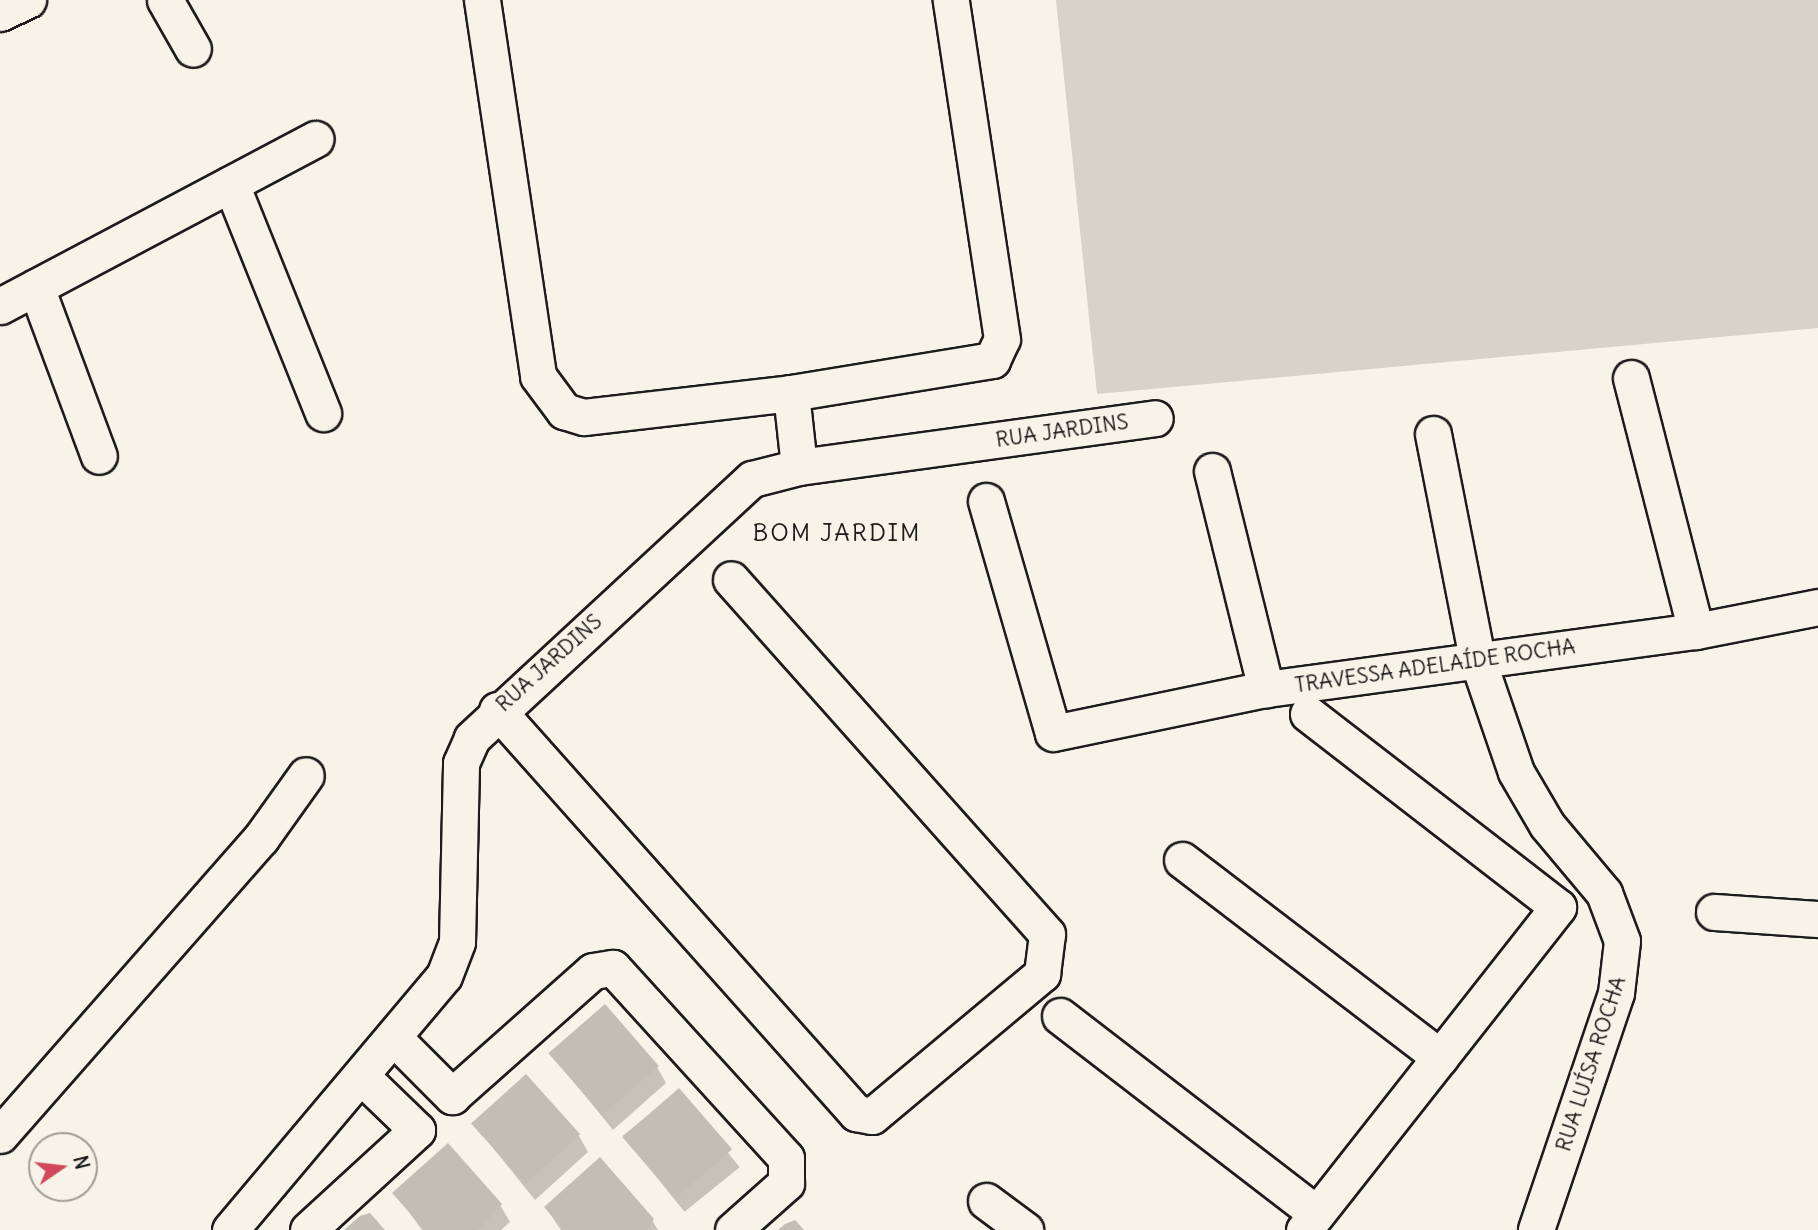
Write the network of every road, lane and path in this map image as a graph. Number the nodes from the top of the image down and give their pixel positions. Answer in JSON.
{"nodes":[{"id":1,"x":28,"y":0,"type":"edge"},
{"id":2,"x":164,"y":0,"type":"edge"},
{"id":3,"x":482,"y":0,"type":"edge"},
{"id":4,"x":951,"y":0,"type":"edge"},
{"id":5,"x":0,"y":13,"type":"edge"},
{"id":6,"x":193,"y":50,"type":"dead end"},
{"id":7,"x":316,"y":139,"type":"dead end"},
{"id":8,"x":232,"y":184,"type":"junction"},
{"id":9,"x":36,"y":287,"type":"junction"},
{"id":10,"x":0,"y":306,"type":"edge"},
{"id":11,"x":1631,"y":378,"type":"dead end"},
{"id":12,"x":791,"y":393,"type":"junction"},
{"id":13,"x":323,"y":413,"type":"dead end"},
{"id":14,"x":1155,"y":418,"type":"dead end"},
{"id":15,"x":1433,"y":434,"type":"dead end"},
{"id":16,"x":99,"y":456,"type":"dead end"},
{"id":17,"x":799,"y":467,"type":"junction"},
{"id":18,"x":1212,"y":471,"type":"dead end"},
{"id":19,"x":986,"y":501,"type":"dead end"},
{"id":20,"x":731,"y":579,"type":"dead end"},
{"id":21,"x":1818,"y":607,"type":"edge"},
{"id":22,"x":1696,"y":631,"type":"junction"},
{"id":23,"x":1477,"y":658,"type":"junction"},
{"id":24,"x":1266,"y":690,"type":"junction"},
{"id":25,"x":497,"y":710,"type":"junction"},
{"id":26,"x":1308,"y":714,"type":"dead end"},
{"id":27,"x":306,"y":775,"type":"dead end"},
{"id":28,"x":1182,"y":860,"type":"dead end"},
{"id":29,"x":1714,"y":912,"type":"dead end"},
{"id":30,"x":1818,"y":919,"type":"edge"},
{"id":31,"x":1060,"y":1016,"type":"dead end"},
{"id":32,"x":395,"y":1039,"type":"junction"},
{"id":33,"x":1440,"y":1057,"type":"junction"},
{"id":34,"x":361,"y":1076,"type":"junction"},
{"id":35,"x":452,"y":1096,"type":"junction"},
{"id":36,"x":417,"y":1130,"type":"junction"},
{"id":37,"x":0,"y":1135,"type":"edge"},
{"id":38,"x":986,"y":1201,"type":"dead end"},
{"id":39,"x":1310,"y":1222,"type":"edge"},
{"id":40,"x":230,"y":1230,"type":"edge"},
{"id":41,"x":309,"y":1230,"type":"edge"},
{"id":42,"x":733,"y":1230,"type":"edge"},
{"id":43,"x":1025,"y":1230,"type":"edge"},
{"id":44,"x":1536,"y":1230,"type":"edge"}],
"edges":[{"from":1,"to":5,"type":"street"},
{"from":2,"to":6,"type":"street"},
{"from":3,"to":12,"type":"street"},
{"from":4,"to":12,"type":"street"},
{"from":7,"to":8,"type":"street"},
{"from":8,"to":9,"type":"street"},
{"from":8,"to":13,"type":"street"},
{"from":9,"to":10,"type":"street"},
{"from":9,"to":16,"type":"street"},
{"from":11,"to":22,"type":"street"},
{"from":12,"to":17,"type":"street"},
{"from":14,"to":17,"type":"street","name":"RUA JARDINS"},
{"from":15,"to":23,"type":"street","name":"RUA LUÍSA ROCHA"},
{"from":17,"to":25,"type":"street","name":"RUA JARDINS"},
{"from":18,"to":24,"type":"street"},
{"from":19,"to":24,"type":"street","name":"TRAVESSA ADELAÍDE ROCHA"},
{"from":20,"to":25,"type":"street"},
{"from":21,"to":22,"type":"street","name":"TRAVESSA ADELAÍDE ROCHA"},
{"from":22,"to":23,"type":"street","name":"TRAVESSA ADELAÍDE ROCHA"},
{"from":23,"to":24,"type":"street","name":"TRAVESSA ADELAÍDE ROCHA"},
{"from":23,"to":44,"type":"street","name":"RUA LUÍSA ROCHA"},
{"from":25,"to":32,"type":"street","name":"RUA JARDINS"},
{"from":26,"to":33,"type":"street"},
{"from":27,"to":37,"type":"street"},
{"from":28,"to":33,"type":"street"},
{"from":29,"to":30,"type":"street"},
{"from":31,"to":39,"type":"street"},
{"from":32,"to":34,"type":"street","name":"RUA JARDINS"},
{"from":32,"to":35,"type":"street"},
{"from":33,"to":39,"type":"street"},
{"from":34,"to":36,"type":"street"},
{"from":34,"to":40,"type":"street","name":"RUA JARDINS"},
{"from":35,"to":36,"type":"street"},
{"from":35,"to":42,"type":"street"},
{"from":36,"to":41,"type":"street"},
{"from":38,"to":43,"type":"street"}]}
